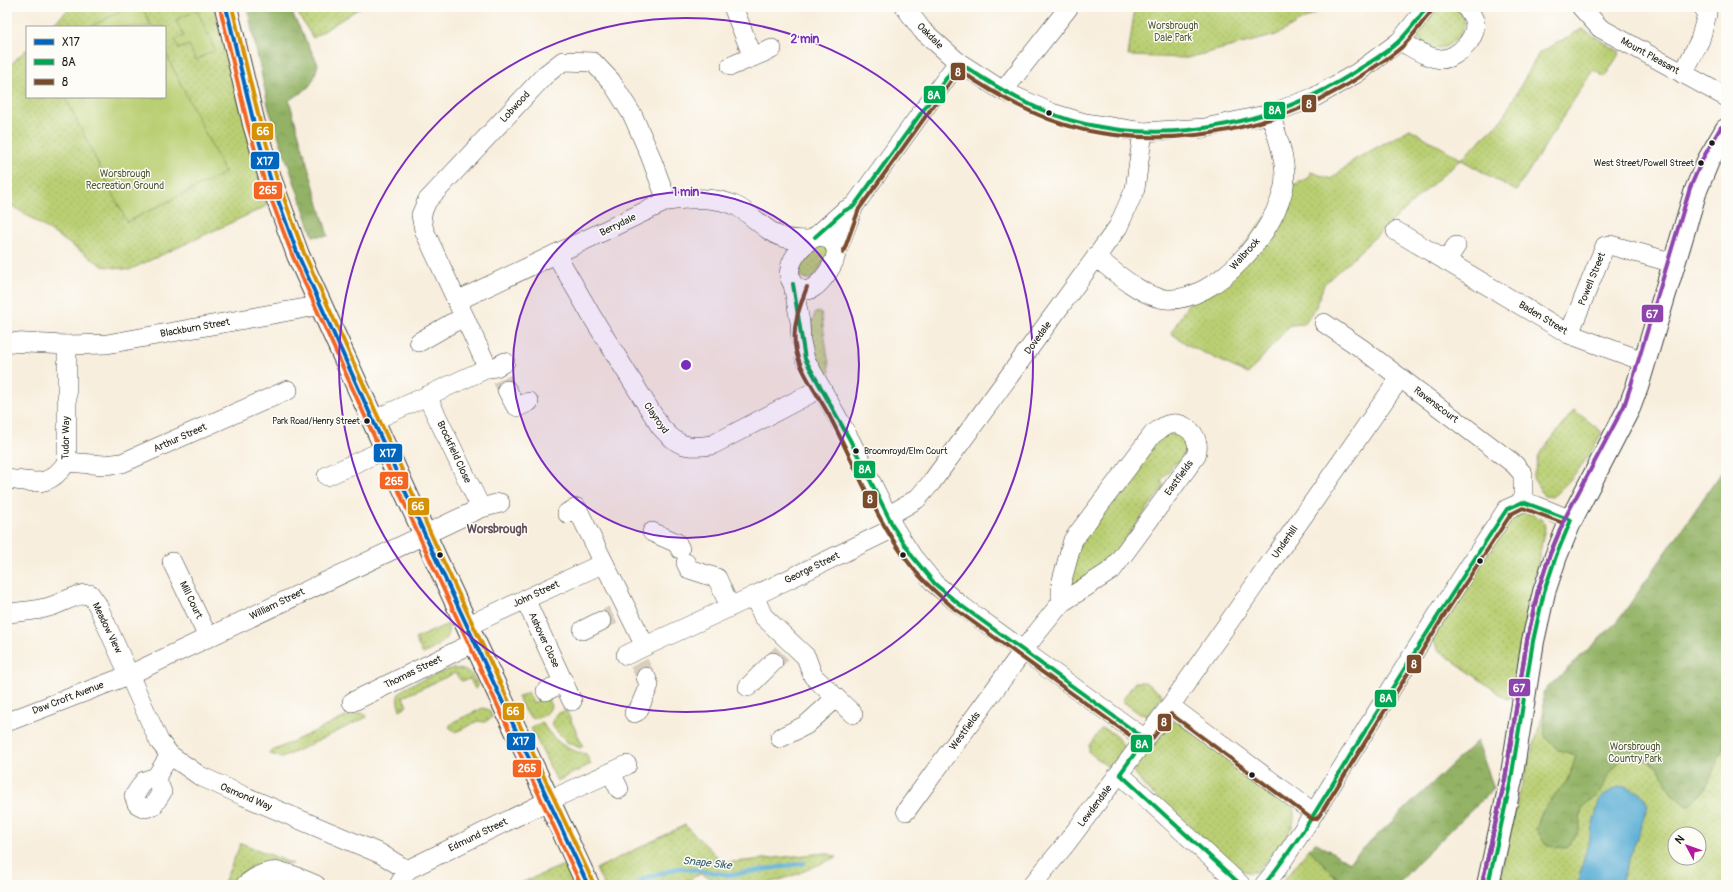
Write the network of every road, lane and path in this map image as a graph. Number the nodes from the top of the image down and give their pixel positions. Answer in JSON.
{"nodes":[{"id":1,"x":226,"y":7,"type":"edge"},
{"id":2,"x":733,"y":7,"type":"edge"},
{"id":3,"x":905,"y":7,"type":"edge"},
{"id":4,"x":1069,"y":7,"type":"edge"},
{"id":5,"x":1427,"y":7,"type":"edge"},
{"id":6,"x":1465,"y":7,"type":"edge"},
{"id":7,"x":1703,"y":7,"type":"edge"},
{"id":8,"x":1586,"y":9,"type":"edge"},
{"id":9,"x":1400,"y":40,"type":"junction"},
{"id":10,"x":772,"y":50,"type":"dead end"},
{"id":11,"x":752,"y":57,"type":"junction"},
{"id":12,"x":958,"y":62,"type":"junction"},
{"id":13,"x":731,"y":66,"type":"dead end"},
{"id":14,"x":1683,"y":74,"type":"junction"},
{"id":15,"x":1002,"y":91,"type":"junction"},
{"id":16,"x":1726,"y":97,"type":"edge"},
{"id":17,"x":1270,"y":114,"type":"junction"},
{"id":18,"x":1726,"y":130,"type":"edge"},
{"id":19,"x":1142,"y":132,"type":"junction"},
{"id":20,"x":667,"y":201,"type":"junction"},
{"id":21,"x":854,"y":206,"type":"junction"},
{"id":22,"x":1396,"y":231,"type":"dead end"},
{"id":23,"x":780,"y":237,"type":"junction"},
{"id":24,"x":812,"y":238,"type":"junction"},
{"id":25,"x":837,"y":251,"type":"junction"},
{"id":26,"x":556,"y":254,"type":"junction"},
{"id":27,"x":1096,"y":257,"type":"junction"},
{"id":28,"x":1674,"y":263,"type":"junction"},
{"id":29,"x":791,"y":276,"type":"junction"},
{"id":30,"x":813,"y":288,"type":"junction"},
{"id":31,"x":457,"y":301,"type":"junction"},
{"id":32,"x":322,"y":305,"type":"junction"},
{"id":33,"x":465,"y":318,"type":"junction"},
{"id":34,"x":800,"y":322,"type":"junction"},
{"id":35,"x":1324,"y":323,"type":"dead end"},
{"id":36,"x":1569,"y":334,"type":"junction"},
{"id":37,"x":7,"y":342,"type":"edge"},
{"id":38,"x":418,"y":342,"type":"dead end"},
{"id":39,"x":67,"y":345,"type":"junction"},
{"id":40,"x":1646,"y":362,"type":"junction"},
{"id":41,"x":500,"y":373,"type":"junction"},
{"id":42,"x":1400,"y":378,"type":"junction"},
{"id":43,"x":821,"y":388,"type":"junction"},
{"id":44,"x":288,"y":390,"type":"dead end"},
{"id":45,"x":428,"y":396,"type":"junction"},
{"id":46,"x":529,"y":402,"type":"dead end"},
{"id":47,"x":374,"y":420,"type":"junction"},
{"id":48,"x":386,"y":449,"type":"junction"},
{"id":49,"x":67,"y":462,"type":"junction"},
{"id":50,"x":328,"y":476,"type":"dead end"},
{"id":51,"x":7,"y":479,"type":"edge"},
{"id":52,"x":1523,"y":502,"type":"junction"},
{"id":53,"x":500,"y":503,"type":"dead end"},
{"id":54,"x":481,"y":508,"type":"junction"},
{"id":55,"x":567,"y":513,"type":"dead end"},
{"id":56,"x":1571,"y":520,"type":"junction"},
{"id":57,"x":891,"y":522,"type":"junction"},
{"id":58,"x":652,"y":532,"type":"dead end"},
{"id":59,"x":426,"y":535,"type":"junction"},
{"id":60,"x":172,"y":562,"type":"dead end"},
{"id":61,"x":604,"y":563,"type":"junction"},
{"id":62,"x":754,"y":596,"type":"junction"},
{"id":63,"x":525,"y":599,"type":"junction"},
{"id":64,"x":1061,"y":603,"type":"junction"},
{"id":65,"x":730,"y":607,"type":"junction"},
{"id":66,"x":7,"y":613,"type":"edge"},
{"id":67,"x":613,"y":615,"type":"junction"},
{"id":68,"x":583,"y":630,"type":"dead end"},
{"id":69,"x":471,"y":634,"type":"junction"},
{"id":70,"x":208,"y":637,"type":"junction"},
{"id":71,"x":1024,"y":651,"type":"junction"},
{"id":72,"x":782,"y":653,"type":"junction"},
{"id":73,"x":638,"y":659,"type":"junction"},
{"id":74,"x":129,"y":675,"type":"junction"},
{"id":75,"x":564,"y":682,"type":"junction"},
{"id":76,"x":748,"y":687,"type":"dead end"},
{"id":77,"x":546,"y":691,"type":"dead end"},
{"id":78,"x":836,"y":698,"type":"junction"},
{"id":79,"x":572,"y":701,"type":"dead end"},
{"id":80,"x":352,"y":702,"type":"dead end"},
{"id":81,"x":1170,"y":706,"type":"junction"},
{"id":82,"x":634,"y":713,"type":"dead end"},
{"id":83,"x":853,"y":714,"type":"dead end"},
{"id":84,"x":7,"y":722,"type":"edge"},
{"id":85,"x":780,"y":738,"type":"dead end"},
{"id":86,"x":1145,"y":739,"type":"junction"},
{"id":87,"x":170,"y":755,"type":"junction"},
{"id":88,"x":1120,"y":774,"type":"junction"},
{"id":89,"x":619,"y":776,"type":"dead end"},
{"id":90,"x":156,"y":777,"type":"dead end"},
{"id":91,"x":550,"y":800,"type":"junction"},
{"id":92,"x":906,"y":811,"type":"dead end"},
{"id":93,"x":1314,"y":813,"type":"junction"},
{"id":94,"x":403,"y":877,"type":"edge"},
{"id":95,"x":245,"y":885,"type":"edge"},
{"id":96,"x":316,"y":885,"type":"edge"},
{"id":97,"x":588,"y":885,"type":"edge"},
{"id":98,"x":1032,"y":885,"type":"edge"},
{"id":99,"x":1241,"y":885,"type":"edge"},
{"id":100,"x":1264,"y":885,"type":"edge"},
{"id":101,"x":1488,"y":885,"type":"edge"}],
"edges":[{"from":1,"to":32,"type":"main road"},
{"from":2,"to":11,"type":"street"},
{"from":3,"to":12,"type":"street","name":"Oakdale"},
{"from":4,"to":15,"type":"street"},
{"from":5,"to":9,"type":"street","name":"Oakdale"},
{"from":6,"to":9,"type":"street"},
{"from":7,"to":14,"type":"street"},
{"from":8,"to":14,"type":"street","name":"Mount Pleasant"},
{"from":9,"to":17,"type":"street","name":"Oakdale"},
{"from":10,"to":11,"type":"street"},
{"from":11,"to":13,"type":"street"},
{"from":12,"to":15,"type":"street","name":"Oakdale"},
{"from":12,"to":21,"type":"street"},
{"from":14,"to":16,"type":"street","name":"Mount Pleasant"},
{"from":15,"to":19,"type":"street","name":"Oakdale"},
{"from":17,"to":19,"type":"street","name":"Oakdale"},
{"from":17,"to":27,"type":"street","name":"Walbrook"},
{"from":18,"to":28,"type":"main road"},
{"from":19,"to":27,"type":"street","name":"Dovedale"},
{"from":20,"to":23,"type":"street","name":"Berrydale"},
{"from":20,"to":26,"type":"street","name":"Berrydale"},
{"from":20,"to":31,"type":"street","name":"Lobwood"},
{"from":21,"to":24,"type":"street"},
{"from":21,"to":25,"type":"street"},
{"from":22,"to":36,"type":"street","name":"Baden Street"},
{"from":23,"to":24,"type":"street","name":"Berrydale"},
{"from":23,"to":29,"type":"street"},
{"from":24,"to":25,"type":"street"},
{"from":24,"to":29,"type":"street"},
{"from":25,"to":30,"type":"street"},
{"from":26,"to":31,"type":"street","name":"Berrydale"},
{"from":26,"to":43,"type":"street","name":"Clayroyd"},
{"from":27,"to":57,"type":"street","name":"Dovedale"},
{"from":28,"to":36,"type":"street","name":"Powell Street"},
{"from":28,"to":40,"type":"main road"},
{"from":29,"to":30,"type":"street"},
{"from":29,"to":34,"type":"street"},
{"from":30,"to":34,"type":"street"},
{"from":31,"to":33,"type":"street","name":"Lobwood"},
{"from":32,"to":39,"type":"street","name":"Blackburn Street"},
{"from":32,"to":47,"type":"main road"},
{"from":33,"to":38,"type":"street"},
{"from":33,"to":41,"type":"street","name":"Lobwood"},
{"from":34,"to":43,"type":"street"},
{"from":35,"to":42,"type":"street","name":"Ravenscourt"},
{"from":36,"to":40,"type":"street","name":"Baden Street"},
{"from":37,"to":39,"type":"street","name":"Blackburn Street"},
{"from":39,"to":49,"type":"street","name":"Tudor Way"},
{"from":40,"to":56,"type":"main road"},
{"from":41,"to":45,"type":"street"},
{"from":41,"to":46,"type":"street"},
{"from":42,"to":52,"type":"street","name":"Ravenscourt"},
{"from":42,"to":81,"type":"street","name":"Underhill"},
{"from":43,"to":57,"type":"street"},
{"from":44,"to":49,"type":"street","name":"Arthur Street"},
{"from":45,"to":47,"type":"street"},
{"from":45,"to":54,"type":"street","name":"Brockfield Close"},
{"from":47,"to":48,"type":"main road"},
{"from":48,"to":50,"type":"street"},
{"from":48,"to":59,"type":"main road"},
{"from":49,"to":51,"type":"street","name":"Tudor Way"},
{"from":52,"to":56,"type":"street"},
{"from":52,"to":93,"type":"street"},
{"from":53,"to":54,"type":"street"},
{"from":54,"to":59,"type":"street"},
{"from":55,"to":61,"type":"street"},
{"from":56,"to":101,"type":"main road"},
{"from":57,"to":62,"type":"street","name":"George Street"},
{"from":57,"to":71,"type":"street"},
{"from":58,"to":65,"type":"street"},
{"from":59,"to":69,"type":"main road"},
{"from":59,"to":70,"type":"street","name":"William Street"},
{"from":60,"to":70,"type":"street","name":"Mill Court"},
{"from":61,"to":63,"type":"street","name":"John Street"},
{"from":61,"to":67,"type":"street"},
{"from":62,"to":65,"type":"street","name":"George Street"},
{"from":62,"to":72,"type":"street"},
{"from":63,"to":69,"type":"street","name":"John Street"},
{"from":63,"to":75,"type":"street","name":"Ashover Close"},
{"from":64,"to":64,"type":"street","name":"Eastfields"},
{"from":64,"to":71,"type":"street","name":"Eastfields"},
{"from":65,"to":73,"type":"street","name":"George Street"},
{"from":66,"to":74,"type":"street","name":"Meadow View"},
{"from":67,"to":68,"type":"street"},
{"from":67,"to":73,"type":"street"},
{"from":69,"to":80,"type":"street","name":"Thomas Street"},
{"from":69,"to":91,"type":"main road"},
{"from":70,"to":74,"type":"street","name":"William Street"},
{"from":71,"to":86,"type":"street"},
{"from":71,"to":92,"type":"street","name":"Westfields"},
{"from":72,"to":76,"type":"street"},
{"from":72,"to":78,"type":"street"},
{"from":73,"to":82,"type":"street"},
{"from":74,"to":84,"type":"street","name":"Daw Croft Avenue"},
{"from":74,"to":87,"type":"street","name":"Osmond Way"},
{"from":75,"to":77,"type":"street"},
{"from":75,"to":79,"type":"street","name":"Ashover Close"},
{"from":78,"to":83,"type":"street"},
{"from":78,"to":85,"type":"street"},
{"from":81,"to":86,"type":"street","name":"Lewdendale"},
{"from":81,"to":93,"type":"street"},
{"from":86,"to":88,"type":"street","name":"Lewdendale"},
{"from":87,"to":90,"type":"street"},
{"from":87,"to":94,"type":"street","name":"Osmond Way"},
{"from":88,"to":98,"type":"street","name":"Lewdendale"},
{"from":88,"to":99,"type":"street"},
{"from":89,"to":91,"type":"street","name":"Edmund Street"},
{"from":91,"to":94,"type":"street","name":"Edmund Street"},
{"from":91,"to":97,"type":"main road"},
{"from":93,"to":100,"type":"street"},
{"from":95,"to":96,"type":"street"}]}
